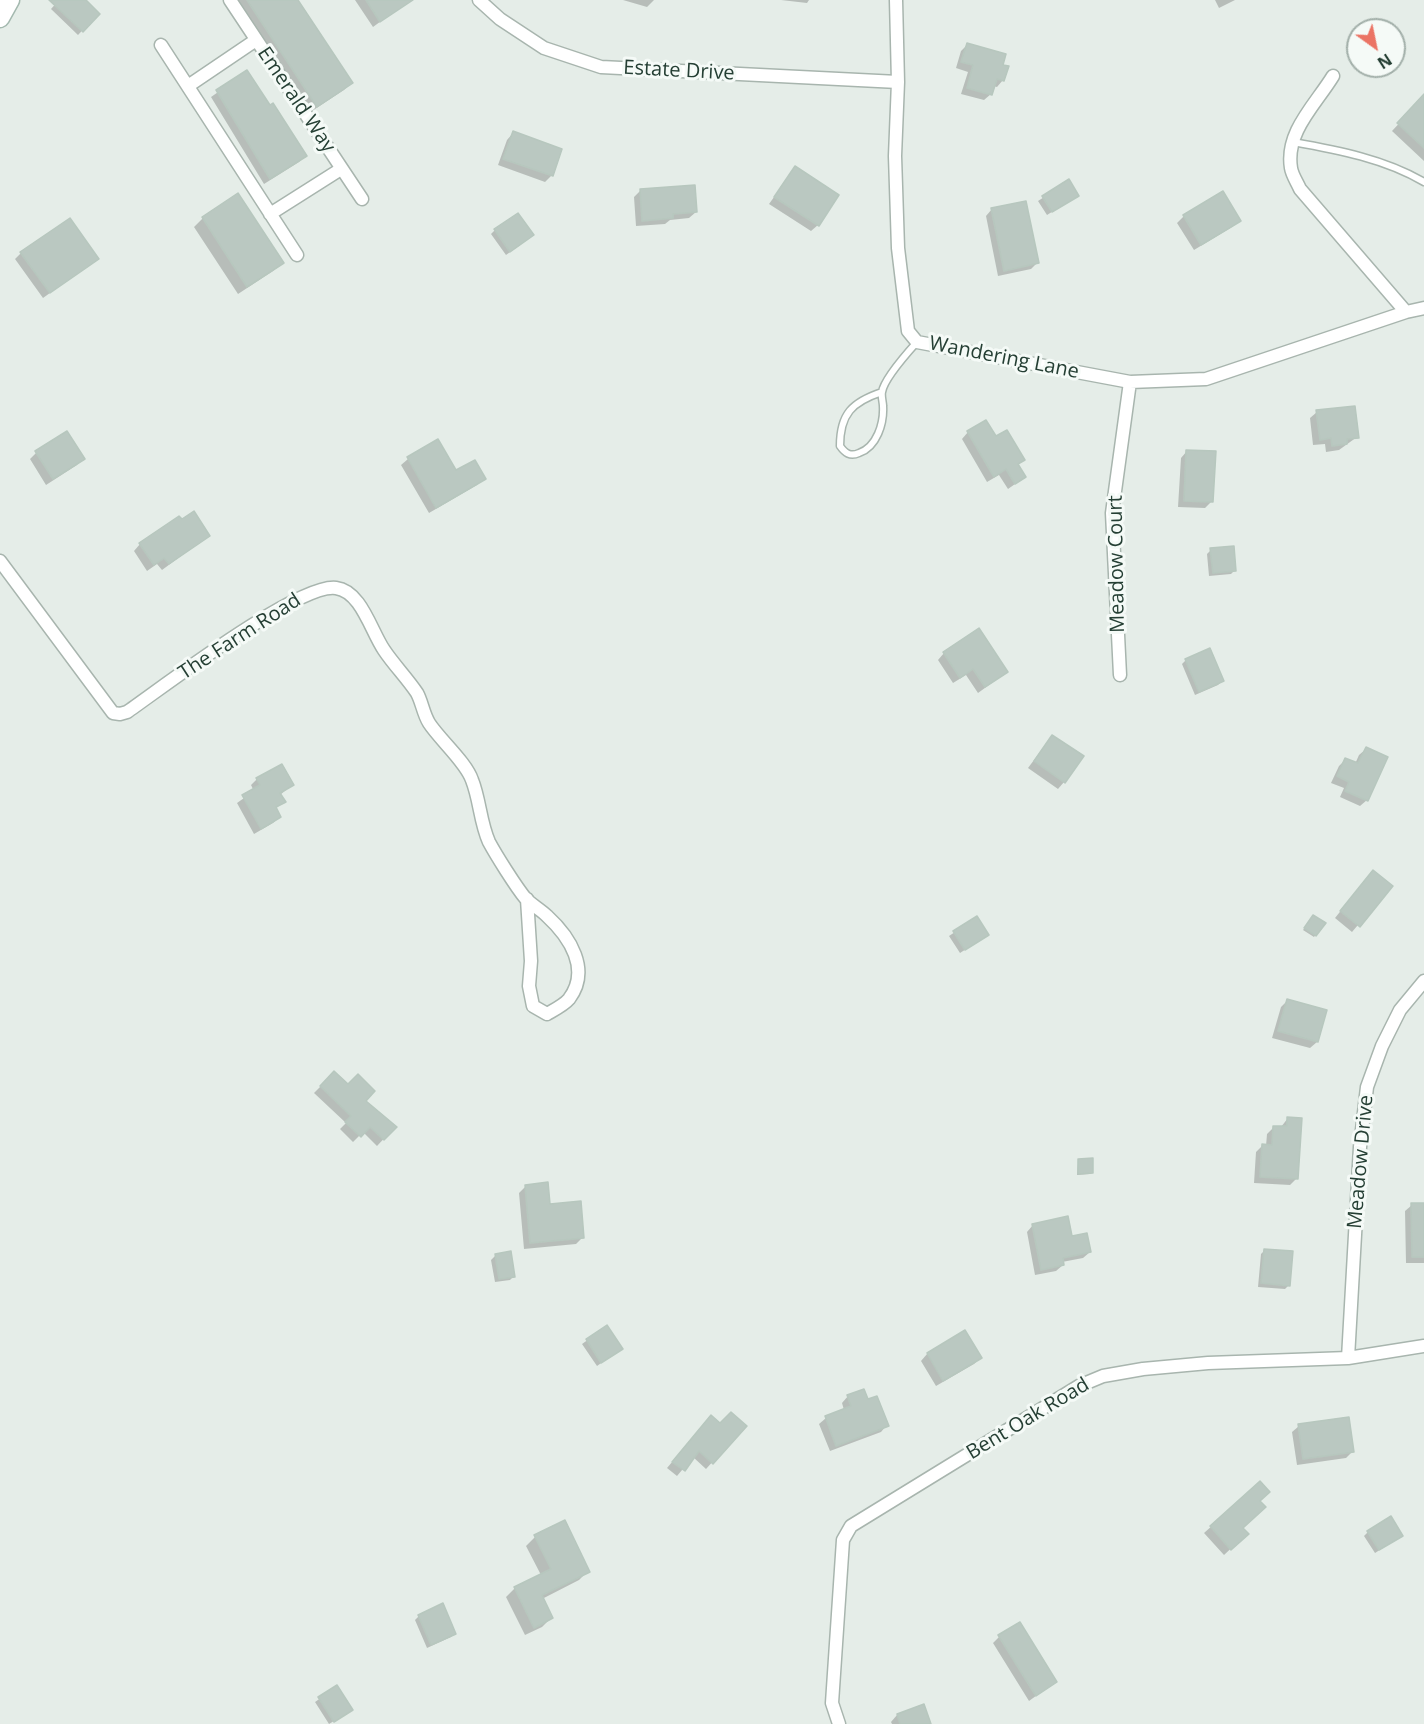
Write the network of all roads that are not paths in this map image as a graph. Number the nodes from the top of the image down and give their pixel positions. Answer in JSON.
{"nodes":[{"id":1,"x":10,"y":0,"type":"edge"},
{"id":2,"x":230,"y":0,"type":"edge"},
{"id":3,"x":479,"y":0,"type":"edge"},
{"id":4,"x":896,"y":0,"type":"edge"},
{"id":5,"x":0,"y":18,"type":"edge"},
{"id":6,"x":256,"y":40,"type":"junction"},
{"id":7,"x":161,"y":45,"type":"dead end"},
{"id":8,"x":1333,"y":76,"type":"dead end"},
{"id":9,"x":898,"y":82,"type":"junction"},
{"id":10,"x":188,"y":86,"type":"junction"},
{"id":11,"x":1293,"y":142,"type":"junction"},
{"id":12,"x":341,"y":169,"type":"junction"},
{"id":13,"x":1424,"y":182,"type":"edge"},
{"id":14,"x":362,"y":199,"type":"dead end"},
{"id":15,"x":270,"y":214,"type":"junction"},
{"id":16,"x":297,"y":255,"type":"dead end"},
{"id":17,"x":1424,"y":308,"type":"edge"},
{"id":18,"x":1406,"y":312,"type":"junction"},
{"id":19,"x":917,"y":342,"type":"junction"},
{"id":20,"x":1130,"y":382,"type":"junction"},
{"id":21,"x":882,"y":392,"type":"junction"},
{"id":22,"x":0,"y":561,"type":"edge"},
{"id":23,"x":1120,"y":675,"type":"dead end"},
{"id":24,"x":527,"y":899,"type":"junction"},
{"id":25,"x":1424,"y":981,"type":"edge"},
{"id":26,"x":1424,"y":1346,"type":"edge"},
{"id":27,"x":1348,"y":1358,"type":"junction"},
{"id":28,"x":839,"y":1724,"type":"edge"}],
"edges":[{"from":1,"to":5,"type":"street"},
{"from":2,"to":6,"type":"street","name":"Emerald Way"},
{"from":3,"to":9,"type":"street","name":"Estate Drive"},
{"from":4,"to":9,"type":"street","name":"Wandering Lane"},
{"from":6,"to":10,"type":"street"},
{"from":6,"to":12,"type":"street","name":"Emerald Way"},
{"from":7,"to":10,"type":"street"},
{"from":8,"to":11,"type":"street"},
{"from":9,"to":19,"type":"street","name":"Wandering Lane"},
{"from":10,"to":15,"type":"street"},
{"from":11,"to":13,"type":"lane"},
{"from":11,"to":18,"type":"street"},
{"from":12,"to":14,"type":"street","name":"Emerald Way"},
{"from":12,"to":15,"type":"street"},
{"from":15,"to":16,"type":"street"},
{"from":17,"to":18,"type":"street","name":"Wandering Lane"},
{"from":18,"to":20,"type":"street","name":"Wandering Lane"},
{"from":19,"to":20,"type":"street","name":"Wandering Lane"},
{"from":19,"to":21,"type":"lane"},
{"from":20,"to":23,"type":"street","name":"Meadow Court"},
{"from":21,"to":21,"type":"lane"},
{"from":22,"to":24,"type":"street","name":"The Farm Road"},
{"from":24,"to":24,"type":"street","name":"The Farm Road"},
{"from":25,"to":27,"type":"street","name":"Meadow Drive"},
{"from":26,"to":27,"type":"street","name":"Bent Oak Road"},
{"from":27,"to":28,"type":"street","name":"Bent Oak Road"}]}
